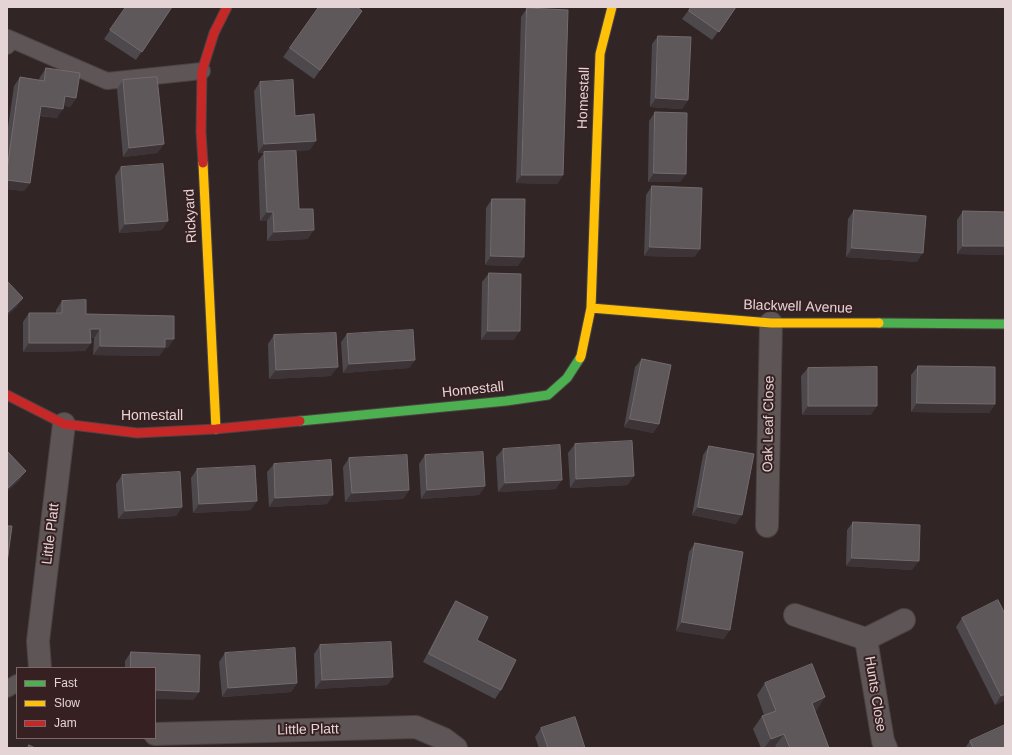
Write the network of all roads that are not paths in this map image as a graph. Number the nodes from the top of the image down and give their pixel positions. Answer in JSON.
{"nodes":[{"id":1,"x":226,"y":7,"type":"edge"},
{"id":2,"x":612,"y":7,"type":"edge"},
{"id":3,"x":7,"y":46,"type":"edge"},
{"id":4,"x":202,"y":71,"type":"junction"},
{"id":5,"x":592,"y":308,"type":"junction"},
{"id":6,"x":771,"y":323,"type":"junction"},
{"id":7,"x":1005,"y":324,"type":"edge"},
{"id":8,"x":7,"y":395,"type":"edge"},
{"id":9,"x":64,"y":424,"type":"junction"},
{"id":10,"x":216,"y":428,"type":"junction"},
{"id":11,"x":767,"y":526,"type":"dead end"},
{"id":12,"x":795,"y":615,"type":"dead end"},
{"id":13,"x":904,"y":620,"type":"dead end"},
{"id":14,"x":866,"y":639,"type":"junction"},
{"id":15,"x":40,"y":667,"type":"edge"},
{"id":16,"x":16,"y":684,"type":"edge"},
{"id":17,"x":7,"y":689,"type":"edge"},
{"id":18,"x":156,"y":734,"type":"edge"},
{"id":19,"x":456,"y":748,"type":"edge"},
{"id":20,"x":886,"y":748,"type":"edge"}],
"edges":[{"from":1,"to":4,"type":"street","name":"Rickyard"},
{"from":2,"to":5,"type":"street","name":"Homestall"},
{"from":3,"to":4,"type":"lane"},
{"from":4,"to":10,"type":"street","name":"Rickyard"},
{"from":5,"to":6,"type":"street","name":"Blackwell Avenue"},
{"from":5,"to":10,"type":"street","name":"Homestall"},
{"from":6,"to":7,"type":"street","name":"Blackwell Avenue"},
{"from":6,"to":11,"type":"street","name":"Oak Leaf Close"},
{"from":8,"to":9,"type":"street","name":"Homestall"},
{"from":9,"to":10,"type":"street","name":"Homestall"},
{"from":9,"to":15,"type":"street","name":"Little Platt"},
{"from":12,"to":14,"type":"street","name":"Hunts Close"},
{"from":13,"to":14,"type":"street","name":"Hunts Close"},
{"from":14,"to":20,"type":"street","name":"Hunts Close"},
{"from":16,"to":17,"type":"lane"},
{"from":18,"to":19,"type":"street","name":"Little Platt"}]}
